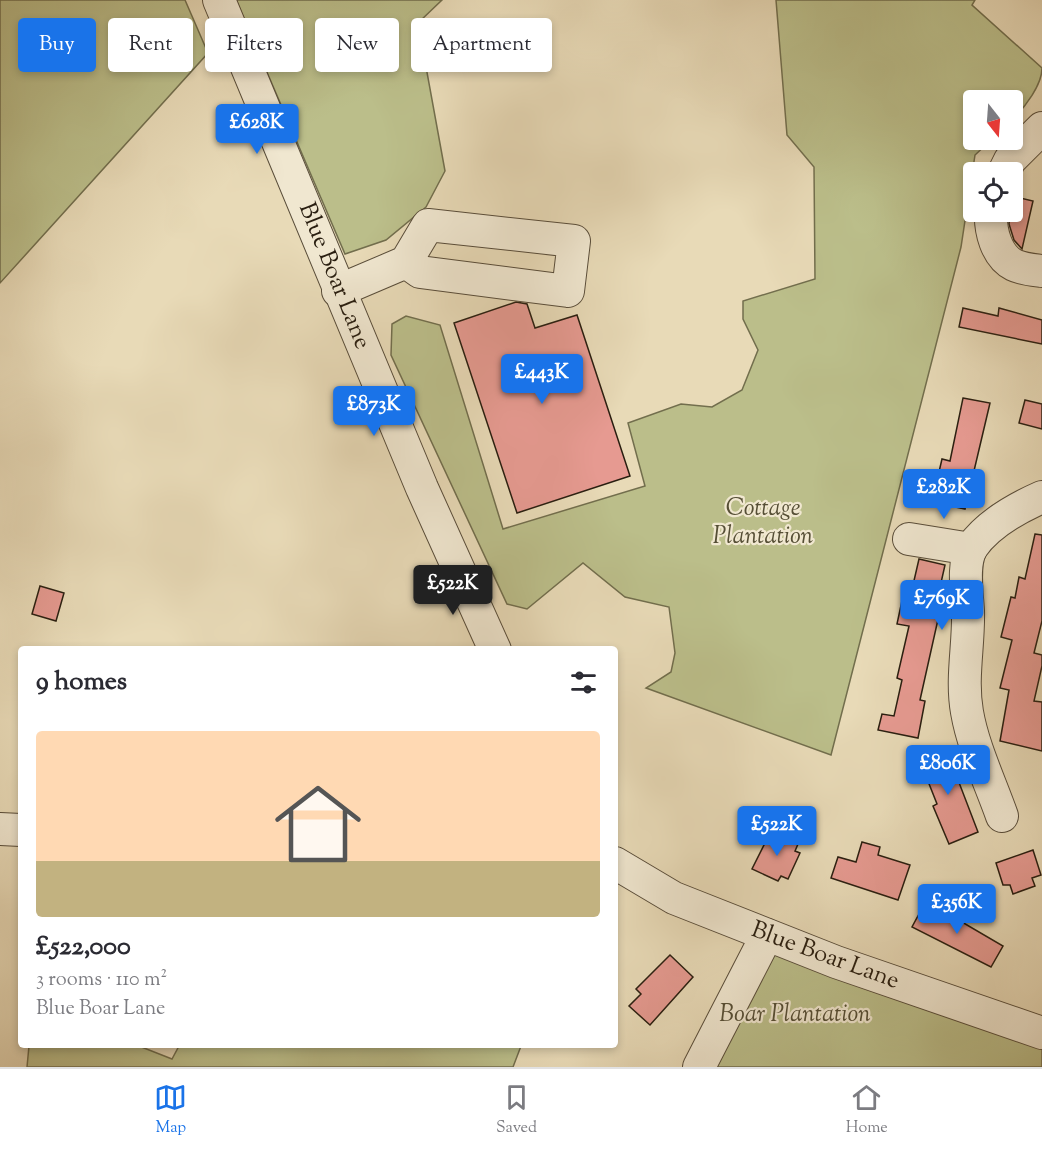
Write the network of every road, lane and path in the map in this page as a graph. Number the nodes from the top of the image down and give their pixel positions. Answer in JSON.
{"nodes":[{"id":1,"x":219,"y":0,"type":"edge"},
{"id":2,"x":1042,"y":128,"type":"edge"},
{"id":3,"x":1009,"y":162,"type":"edge"},
{"id":4,"x":992,"y":223,"type":"edge"},
{"id":5,"x":406,"y":262,"type":"junction"},
{"id":6,"x":1042,"y":271,"type":"edge"},
{"id":7,"x":339,"y":291,"type":"junction"},
{"id":8,"x":1042,"y":497,"type":"edge"},
{"id":9,"x":909,"y":539,"type":"dead end"},
{"id":10,"x":971,"y":549,"type":"junction"},
{"id":11,"x":493,"y":646,"type":"edge"},
{"id":12,"x":1005,"y":796,"type":"dead end"},
{"id":13,"x":0,"y":830,"type":"edge"},
{"id":14,"x":18,"y":830,"type":"edge"},
{"id":15,"x":618,"y":865,"type":"edge"},
{"id":16,"x":767,"y":935,"type":"junction"},
{"id":17,"x":1042,"y":1033,"type":"edge"},
{"id":18,"x":699,"y":1067,"type":"edge"}],
"edges":[{"from":1,"to":7,"type":"street","name":"Blue Boar Lane"},
{"from":2,"to":3,"type":"street"},
{"from":4,"to":6,"type":"street"},
{"from":5,"to":5,"type":"street"},
{"from":5,"to":7,"type":"street"},
{"from":7,"to":11,"type":"street","name":"Blue Boar Lane"},
{"from":8,"to":10,"type":"street"},
{"from":9,"to":10,"type":"street"},
{"from":10,"to":12,"type":"street"},
{"from":13,"to":14,"type":"street"},
{"from":15,"to":16,"type":"street","name":"Blue Boar Lane"},
{"from":16,"to":17,"type":"street","name":"Blue Boar Lane"},
{"from":16,"to":18,"type":"street"}]}
